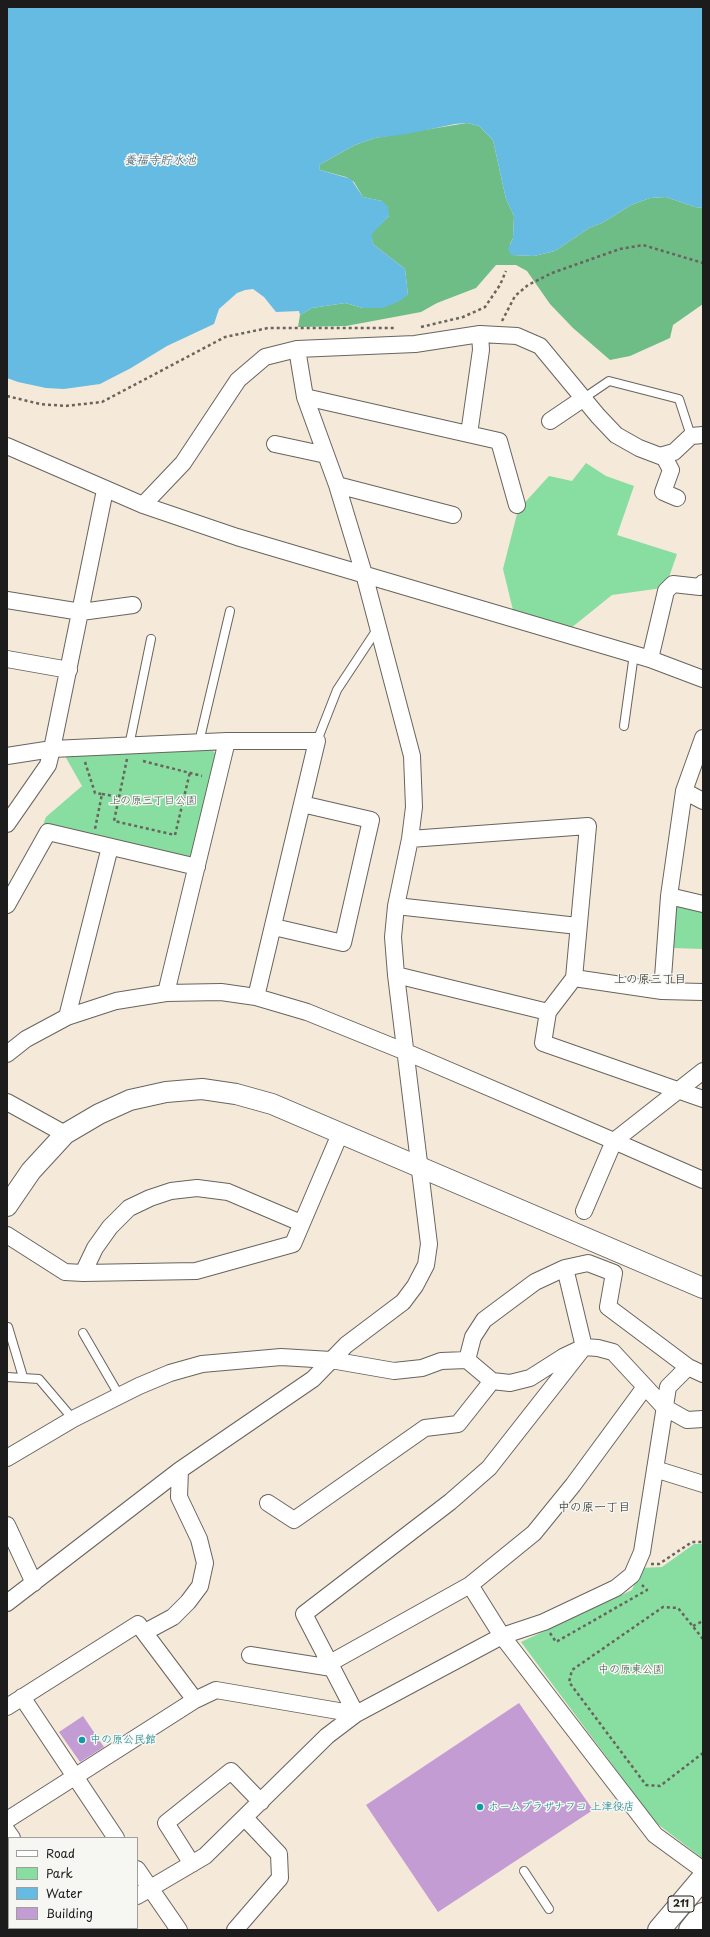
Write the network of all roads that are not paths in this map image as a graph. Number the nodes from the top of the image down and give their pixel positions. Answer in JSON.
{"nodes":[{"id":1,"x":487,"y":334,"type":"junction"},
{"id":2,"x":297,"y":349,"type":"junction"},
{"id":3,"x":305,"y":397,"type":"junction"},
{"id":4,"x":584,"y":398,"type":"junction"},
{"id":5,"x":550,"y":421,"type":"dead end"},
{"id":6,"x":469,"y":434,"type":"junction"},
{"id":7,"x":697,"y":435,"type":"edge"},
{"id":8,"x":276,"y":444,"type":"dead end"},
{"id":9,"x":7,"y":446,"type":"edge"},
{"id":10,"x":326,"y":455,"type":"junction"},
{"id":11,"x":663,"y":455,"type":"junction"},
{"id":12,"x":337,"y":485,"type":"junction"},
{"id":13,"x":105,"y":490,"type":"junction"},
{"id":14,"x":677,"y":498,"type":"dead end"},
{"id":15,"x":143,"y":505,"type":"junction"},
{"id":16,"x":517,"y":505,"type":"dead end"},
{"id":17,"x":453,"y":515,"type":"dead end"},
{"id":18,"x":364,"y":574,"type":"junction"},
{"id":19,"x":703,"y":583,"type":"edge"},
{"id":20,"x":7,"y":600,"type":"edge"},
{"id":21,"x":133,"y":605,"type":"dead end"},
{"id":22,"x":230,"y":611,"type":"dead end"},
{"id":23,"x":81,"y":612,"type":"junction"},
{"id":24,"x":378,"y":627,"type":"junction"},
{"id":25,"x":151,"y":639,"type":"dead end"},
{"id":26,"x":642,"y":656,"type":"junction"},
{"id":27,"x":7,"y":659,"type":"edge"},
{"id":28,"x":69,"y":670,"type":"junction"},
{"id":29,"x":703,"y":679,"type":"edge"},
{"id":30,"x":624,"y":726,"type":"dead end"},
{"id":31,"x":703,"y":738,"type":"edge"},
{"id":32,"x":227,"y":741,"type":"junction"},
{"id":33,"x":317,"y":741,"type":"junction"},
{"id":34,"x":199,"y":742,"type":"junction"},
{"id":35,"x":52,"y":749,"type":"junction"},
{"id":36,"x":132,"y":752,"type":"junction"},
{"id":37,"x":8,"y":753,"type":"edge"},
{"id":38,"x":684,"y":791,"type":"junction"},
{"id":39,"x":703,"y":801,"type":"edge"},
{"id":40,"x":302,"y":804,"type":"junction"},
{"id":41,"x":7,"y":824,"type":"edge"},
{"id":42,"x":410,"y":839,"type":"junction"},
{"id":43,"x":110,"y":847,"type":"junction"},
{"id":44,"x":197,"y":867,"type":"junction"},
{"id":45,"x":669,"y":896,"type":"junction"},
{"id":46,"x":703,"y":904,"type":"edge"},
{"id":47,"x":7,"y":905,"type":"edge"},
{"id":48,"x":396,"y":906,"type":"junction"},
{"id":49,"x":578,"y":926,"type":"junction"},
{"id":50,"x":274,"y":927,"type":"junction"},
{"id":51,"x":396,"y":975,"type":"junction"},
{"id":52,"x":574,"y":978,"type":"junction"},
{"id":53,"x":662,"y":990,"type":"junction"},
{"id":54,"x":703,"y":992,"type":"edge"},
{"id":55,"x":166,"y":993,"type":"junction"},
{"id":56,"x":256,"y":997,"type":"junction"},
{"id":57,"x":548,"y":1012,"type":"junction"},
{"id":58,"x":67,"y":1017,"type":"junction"},
{"id":59,"x":406,"y":1052,"type":"junction"},
{"id":60,"x":7,"y":1054,"type":"edge"},
{"id":61,"x":703,"y":1071,"type":"edge"},
{"id":62,"x":678,"y":1090,"type":"junction"},
{"id":63,"x":703,"y":1099,"type":"edge"},
{"id":64,"x":7,"y":1102,"type":"edge"},
{"id":65,"x":64,"y":1134,"type":"junction"},
{"id":66,"x":340,"y":1134,"type":"junction"},
{"id":67,"x":614,"y":1141,"type":"junction"},
{"id":68,"x":421,"y":1168,"type":"junction"},
{"id":69,"x":703,"y":1180,"type":"edge"},
{"id":70,"x":7,"y":1206,"type":"edge"},
{"id":71,"x":584,"y":1211,"type":"dead end"},
{"id":72,"x":301,"y":1223,"type":"junction"},
{"id":73,"x":7,"y":1235,"type":"edge"},
{"id":74,"x":565,"y":1268,"type":"junction"},
{"id":75,"x":83,"y":1273,"type":"junction"},
{"id":76,"x":703,"y":1288,"type":"edge"},
{"id":77,"x":8,"y":1327,"type":"dead end"},
{"id":78,"x":84,"y":1333,"type":"dead end"},
{"id":79,"x":584,"y":1347,"type":"junction"},
{"id":80,"x":331,"y":1360,"type":"junction"},
{"id":81,"x":467,"y":1360,"type":"junction"},
{"id":82,"x":688,"y":1367,"type":"junction"},
{"id":83,"x":703,"y":1374,"type":"edge"},
{"id":84,"x":7,"y":1377,"type":"edge"},
{"id":85,"x":23,"y":1377,"type":"junction"},
{"id":86,"x":492,"y":1381,"type":"junction"},
{"id":87,"x":645,"y":1387,"type":"junction"},
{"id":88,"x":119,"y":1395,"type":"junction"},
{"id":89,"x":664,"y":1407,"type":"junction"},
{"id":90,"x":73,"y":1419,"type":"junction"},
{"id":91,"x":703,"y":1419,"type":"edge"},
{"id":92,"x":7,"y":1458,"type":"edge"},
{"id":93,"x":655,"y":1469,"type":"junction"},
{"id":94,"x":180,"y":1470,"type":"junction"},
{"id":95,"x":703,"y":1484,"type":"edge"},
{"id":96,"x":268,"y":1503,"type":"dead end"},
{"id":97,"x":7,"y":1525,"type":"edge"},
{"id":98,"x":34,"y":1583,"type":"junction"},
{"id":99,"x":470,"y":1585,"type":"junction"},
{"id":100,"x":7,"y":1603,"type":"edge"},
{"id":101,"x":145,"y":1632,"type":"junction"},
{"id":102,"x":502,"y":1636,"type":"junction"},
{"id":103,"x":250,"y":1655,"type":"dead end"},
{"id":104,"x":331,"y":1666,"type":"junction"},
{"id":105,"x":22,"y":1697,"type":"junction"},
{"id":106,"x":195,"y":1700,"type":"junction"},
{"id":107,"x":7,"y":1707,"type":"edge"},
{"id":108,"x":356,"y":1714,"type":"junction"},
{"id":109,"x":75,"y":1777,"type":"junction"},
{"id":110,"x":261,"y":1802,"type":"junction"},
{"id":111,"x":245,"y":1818,"type":"junction"},
{"id":112,"x":7,"y":1820,"type":"edge"},
{"id":113,"x":115,"y":1837,"type":"edge"},
{"id":114,"x":192,"y":1864,"type":"junction"},
{"id":115,"x":703,"y":1870,"type":"edge"},
{"id":116,"x":524,"y":1871,"type":"dead end"},
{"id":117,"x":138,"y":1872,"type":"edge"},
{"id":118,"x":703,"y":1878,"type":"edge"},
{"id":119,"x":144,"y":1892,"type":"edge"},
{"id":120,"x":549,"y":1909,"type":"dead end"},
{"id":121,"x":703,"y":1914,"type":"edge"},
{"id":122,"x":179,"y":1930,"type":"edge"},
{"id":123,"x":235,"y":1930,"type":"edge"},
{"id":124,"x":659,"y":1930,"type":"edge"},
{"id":125,"x":690,"y":1930,"type":"edge"}],
"edges":[{"from":1,"to":2,"type":"street"},
{"from":1,"to":4,"type":"street"},
{"from":1,"to":6,"type":"street"},
{"from":2,"to":3,"type":"street"},
{"from":2,"to":15,"type":"street"},
{"from":3,"to":6,"type":"street"},
{"from":3,"to":10,"type":"street"},
{"from":4,"to":5,"type":"street"},
{"from":4,"to":7,"type":"lane"},
{"from":4,"to":11,"type":"street"},
{"from":6,"to":16,"type":"street"},
{"from":7,"to":11,"type":"street"},
{"from":8,"to":10,"type":"street"},
{"from":9,"to":13,"type":"street"},
{"from":10,"to":12,"type":"street"},
{"from":11,"to":14,"type":"street"},
{"from":12,"to":17,"type":"street"},
{"from":12,"to":18,"type":"street"},
{"from":13,"to":15,"type":"street"},
{"from":13,"to":23,"type":"street"},
{"from":15,"to":18,"type":"street"},
{"from":18,"to":24,"type":"street"},
{"from":18,"to":26,"type":"street"},
{"from":19,"to":26,"type":"street"},
{"from":20,"to":23,"type":"street"},
{"from":21,"to":23,"type":"street"},
{"from":22,"to":34,"type":"lane"},
{"from":23,"to":28,"type":"street"},
{"from":24,"to":33,"type":"lane"},
{"from":24,"to":42,"type":"street"},
{"from":25,"to":36,"type":"lane"},
{"from":26,"to":29,"type":"street"},
{"from":26,"to":30,"type":"lane"},
{"from":27,"to":28,"type":"street"},
{"from":28,"to":35,"type":"street"},
{"from":31,"to":38,"type":"street"},
{"from":32,"to":33,"type":"street"},
{"from":32,"to":34,"type":"street"},
{"from":32,"to":44,"type":"street"},
{"from":33,"to":40,"type":"street"},
{"from":34,"to":36,"type":"street"},
{"from":35,"to":36,"type":"street"},
{"from":35,"to":37,"type":"street"},
{"from":35,"to":41,"type":"street"},
{"from":38,"to":39,"type":"street"},
{"from":38,"to":45,"type":"street"},
{"from":40,"to":50,"type":"street"},
{"from":40,"to":50,"type":"street"},
{"from":42,"to":48,"type":"street"},
{"from":42,"to":49,"type":"street"},
{"from":43,"to":44,"type":"street"},
{"from":43,"to":47,"type":"street"},
{"from":43,"to":58,"type":"street"},
{"from":44,"to":55,"type":"street"},
{"from":45,"to":46,"type":"street"},
{"from":45,"to":53,"type":"street"},
{"from":48,"to":49,"type":"street"},
{"from":48,"to":51,"type":"street"},
{"from":49,"to":52,"type":"street"},
{"from":50,"to":56,"type":"street"},
{"from":51,"to":57,"type":"street"},
{"from":51,"to":59,"type":"street"},
{"from":52,"to":53,"type":"street"},
{"from":52,"to":57,"type":"street"},
{"from":53,"to":54,"type":"street"},
{"from":55,"to":56,"type":"street"},
{"from":55,"to":58,"type":"street"},
{"from":56,"to":59,"type":"street"},
{"from":57,"to":62,"type":"street"},
{"from":58,"to":60,"type":"street"},
{"from":59,"to":67,"type":"street"},
{"from":59,"to":68,"type":"street"},
{"from":61,"to":62,"type":"street"},
{"from":62,"to":63,"type":"street"},
{"from":62,"to":67,"type":"street"},
{"from":64,"to":65,"type":"street"},
{"from":65,"to":66,"type":"street"},
{"from":65,"to":70,"type":"street"},
{"from":66,"to":68,"type":"street"},
{"from":66,"to":72,"type":"street"},
{"from":67,"to":69,"type":"street"},
{"from":67,"to":71,"type":"street"},
{"from":68,"to":76,"type":"street"},
{"from":68,"to":80,"type":"street"},
{"from":72,"to":75,"type":"street"},
{"from":72,"to":75,"type":"street"},
{"from":73,"to":75,"type":"street"},
{"from":74,"to":79,"type":"street"},
{"from":74,"to":81,"type":"street"},
{"from":74,"to":82,"type":"street"},
{"from":77,"to":85,"type":"lane"},
{"from":78,"to":88,"type":"lane"},
{"from":79,"to":86,"type":"street"},
{"from":79,"to":87,"type":"street"},
{"from":79,"to":104,"type":"street"},
{"from":80,"to":81,"type":"street"},
{"from":80,"to":88,"type":"street"},
{"from":80,"to":94,"type":"street"},
{"from":81,"to":86,"type":"street"},
{"from":82,"to":83,"type":"street"},
{"from":82,"to":89,"type":"street"},
{"from":84,"to":85,"type":"lane"},
{"from":85,"to":90,"type":"lane"},
{"from":86,"to":96,"type":"street"},
{"from":87,"to":89,"type":"street"},
{"from":87,"to":99,"type":"street"},
{"from":88,"to":90,"type":"street"},
{"from":89,"to":91,"type":"street"},
{"from":89,"to":93,"type":"street"},
{"from":90,"to":92,"type":"street"},
{"from":93,"to":95,"type":"street"},
{"from":93,"to":102,"type":"street"},
{"from":94,"to":98,"type":"street"},
{"from":94,"to":101,"type":"street"},
{"from":97,"to":98,"type":"street"},
{"from":98,"to":100,"type":"street"},
{"from":99,"to":102,"type":"street"},
{"from":99,"to":104,"type":"street"},
{"from":101,"to":105,"type":"street"},
{"from":101,"to":106,"type":"street"},
{"from":102,"to":108,"type":"street"},
{"from":102,"to":115,"type":"street"},
{"from":103,"to":104,"type":"street"},
{"from":104,"to":108,"type":"street"},
{"from":105,"to":107,"type":"street"},
{"from":105,"to":109,"type":"street"},
{"from":106,"to":108,"type":"street"},
{"from":106,"to":109,"type":"street"},
{"from":108,"to":110,"type":"street"},
{"from":109,"to":112,"type":"street"},
{"from":109,"to":113,"type":"street"},
{"from":110,"to":111,"type":"street"},
{"from":110,"to":114,"type":"street"},
{"from":111,"to":114,"type":"street"},
{"from":111,"to":123,"type":"street"},
{"from":114,"to":119,"type":"street"},
{"from":116,"to":120,"type":"lane"},
{"from":117,"to":119,"type":"street"},
{"from":118,"to":124,"type":"highway","number":"211"},
{"from":119,"to":122,"type":"street"},
{"from":121,"to":125,"type":"highway","number":"211"}]}
